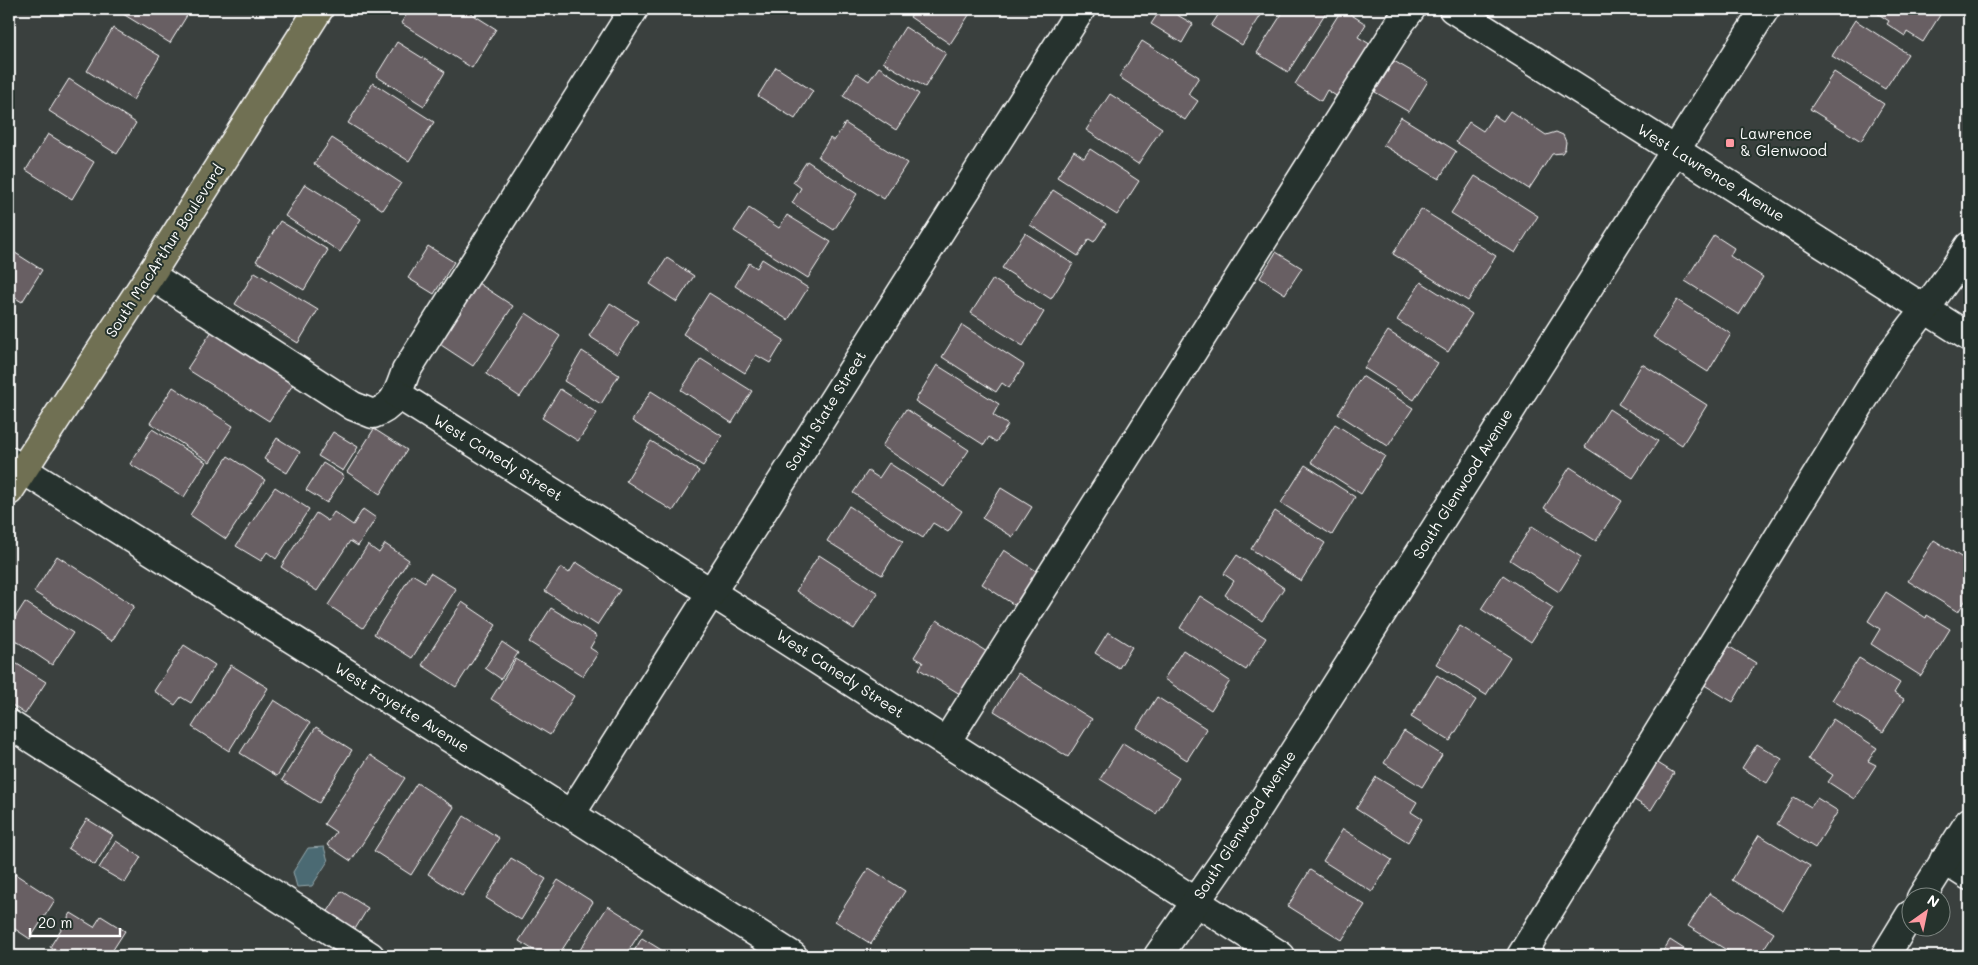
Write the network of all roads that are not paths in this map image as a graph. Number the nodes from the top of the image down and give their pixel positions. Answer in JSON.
{"nodes":[{"id":1,"x":319,"y":9,"type":"edge"},
{"id":2,"x":634,"y":9,"type":"edge"},
{"id":3,"x":1081,"y":9,"type":"edge"},
{"id":4,"x":1411,"y":9,"type":"edge"},
{"id":5,"x":1453,"y":9,"type":"edge"},
{"id":6,"x":1765,"y":9,"type":"edge"},
{"id":7,"x":1675,"y":150,"type":"junction"},
{"id":8,"x":1969,"y":246,"type":"edge"},
{"id":9,"x":150,"y":275,"type":"junction"},
{"id":10,"x":1924,"y":308,"type":"junction"},
{"id":11,"x":1969,"y":338,"type":"edge"},
{"id":12,"x":397,"y":394,"type":"junction"},
{"id":13,"x":13,"y":474,"type":"edge"},
{"id":14,"x":712,"y":593,"type":"junction"},
{"id":15,"x":9,"y":724,"type":"edge"},
{"id":16,"x":946,"y":742,"type":"junction"},
{"id":17,"x":571,"y":814,"type":"junction"},
{"id":18,"x":1969,"y":822,"type":"edge"},
{"id":19,"x":1944,"y":860,"type":"junction"},
{"id":20,"x":1969,"y":876,"type":"edge"},
{"id":21,"x":1927,"y":888,"type":"edge"},
{"id":22,"x":1195,"y":902,"type":"junction"},
{"id":23,"x":1900,"y":931,"type":"edge"},
{"id":24,"x":370,"y":956,"type":"edge"},
{"id":25,"x":793,"y":956,"type":"edge"},
{"id":26,"x":1158,"y":956,"type":"edge"},
{"id":27,"x":1281,"y":956,"type":"edge"},
{"id":28,"x":1521,"y":956,"type":"edge"},
{"id":29,"x":1885,"y":956,"type":"edge"}],
"edges":[{"from":1,"to":9,"type":"main road","name":"South MacArthur Boulevard"},
{"from":2,"to":12,"type":"street"},
{"from":3,"to":14,"type":"street","name":"South State Street"},
{"from":4,"to":16,"type":"street"},
{"from":5,"to":7,"type":"street","name":"West Lawrence Avenue"},
{"from":6,"to":7,"type":"street","name":"South Glenwood Avenue"},
{"from":7,"to":10,"type":"street","name":"West Lawrence Avenue"},
{"from":7,"to":22,"type":"street","name":"South Glenwood Avenue"},
{"from":8,"to":10,"type":"street"},
{"from":9,"to":12,"type":"street"},
{"from":9,"to":13,"type":"main road","name":"South MacArthur Boulevard"},
{"from":10,"to":11,"type":"street","name":"West Lawrence Avenue"},
{"from":10,"to":28,"type":"street"},
{"from":12,"to":14,"type":"street","name":"West Canedy Street"},
{"from":13,"to":17,"type":"street","name":"West Fayette Avenue"},
{"from":14,"to":16,"type":"street","name":"West Canedy Street"},
{"from":14,"to":17,"type":"street","name":"South State Street"},
{"from":15,"to":24,"type":"street"},
{"from":16,"to":22,"type":"street","name":"West Canedy Street"},
{"from":17,"to":25,"type":"street","name":"West Fayette Avenue"},
{"from":18,"to":19,"type":"street"},
{"from":19,"to":20,"type":"street"},
{"from":19,"to":21,"type":"street"},
{"from":22,"to":26,"type":"street","name":"South Glenwood Avenue"},
{"from":22,"to":27,"type":"street","name":"West Canedy Street"},
{"from":23,"to":29,"type":"street"}]}
